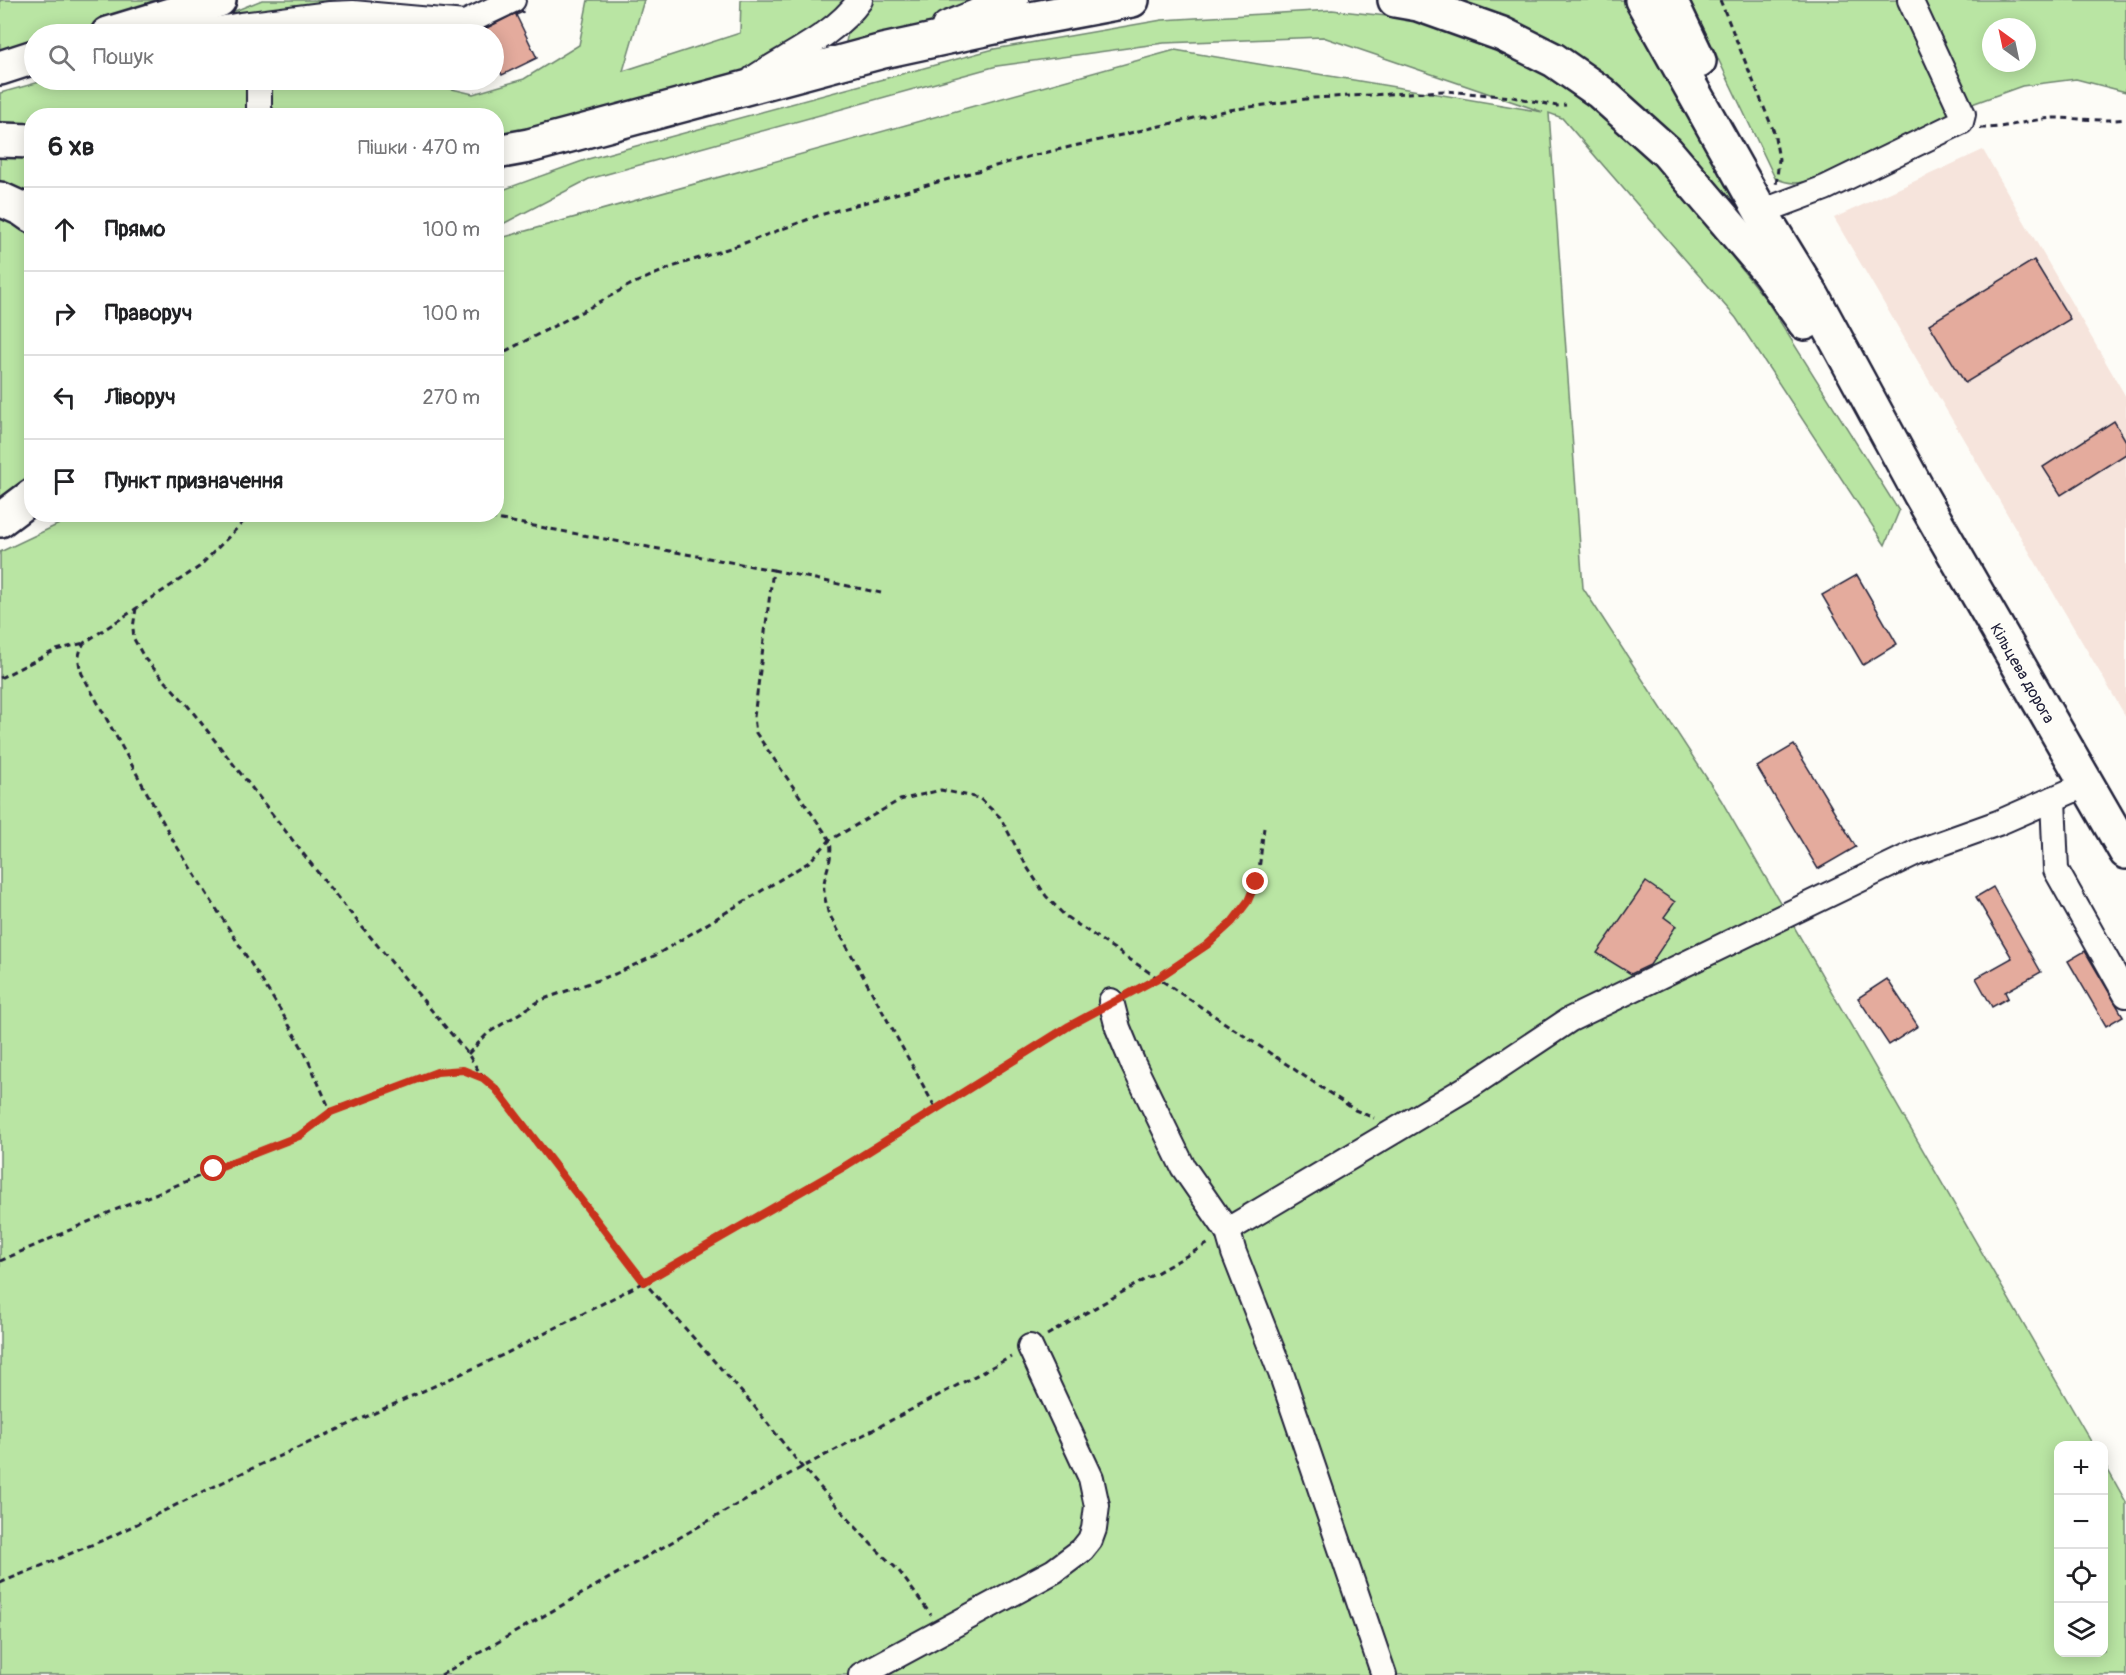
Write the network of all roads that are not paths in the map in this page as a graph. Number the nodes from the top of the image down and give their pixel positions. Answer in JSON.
{"nodes":[{"id":1,"x":219,"y":0,"type":"edge"},
{"id":2,"x":513,"y":0,"type":"edge"},
{"id":3,"x":860,"y":0,"type":"edge"},
{"id":4,"x":1013,"y":0,"type":"edge"},
{"id":5,"x":1132,"y":0,"type":"edge"},
{"id":6,"x":1395,"y":0,"type":"edge"},
{"id":7,"x":1642,"y":0,"type":"edge"},
{"id":8,"x":1670,"y":0,"type":"edge"},
{"id":9,"x":1910,"y":0,"type":"edge"},
{"id":10,"x":294,"y":18,"type":"junction"},
{"id":11,"x":141,"y":24,"type":"edge"},
{"id":12,"x":256,"y":24,"type":"edge"},
{"id":13,"x":287,"y":24,"type":"edge"},
{"id":14,"x":883,"y":51,"type":"junction"},
{"id":15,"x":24,"y":60,"type":"edge"},
{"id":16,"x":0,"y":68,"type":"edge"},
{"id":17,"x":259,"y":90,"type":"edge"},
{"id":18,"x":733,"y":93,"type":"junction"},
{"id":19,"x":260,"y":108,"type":"edge"},
{"id":20,"x":589,"y":130,"type":"junction"},
{"id":21,"x":0,"y":140,"type":"edge"},
{"id":22,"x":24,"y":141,"type":"edge"},
{"id":23,"x":504,"y":151,"type":"edge"},
{"id":24,"x":504,"y":166,"type":"edge"},
{"id":25,"x":0,"y":199,"type":"edge"},
{"id":26,"x":1771,"y":208,"type":"junction"},
{"id":27,"x":24,"y":210,"type":"edge"},
{"id":28,"x":1920,"y":494,"type":"junction"},
{"id":29,"x":24,"y":502,"type":"edge"},
{"id":30,"x":24,"y":516,"type":"edge"},
{"id":31,"x":0,"y":520,"type":"edge"},
{"id":32,"x":0,"y":525,"type":"edge"},
{"id":33,"x":2087,"y":784,"type":"junction"},
{"id":34,"x":2053,"y":799,"type":"junction"},
{"id":35,"x":2126,"y":852,"type":"edge"},
{"id":36,"x":2126,"y":995,"type":"edge"},
{"id":37,"x":1111,"y":1001,"type":"road end"},
{"id":38,"x":1228,"y":1232,"type":"junction"},
{"id":39,"x":1030,"y":1347,"type":"dead end"},
{"id":40,"x":861,"y":1675,"type":"edge"},
{"id":41,"x":1384,"y":1675,"type":"edge"}],
"edges":[{"from":1,"to":11,"type":"highway"},
{"from":2,"to":10,"type":"street"},
{"from":3,"to":18,"type":"street"},
{"from":4,"to":14,"type":"main road"},
{"from":5,"to":14,"type":"highway"},
{"from":6,"to":28,"type":"highway"},
{"from":7,"to":26,"type":"highway"},
{"from":8,"to":26,"type":"highway"},
{"from":9,"to":26,"type":"street"},
{"from":10,"to":12,"type":"street"},
{"from":10,"to":13,"type":"street"},
{"from":14,"to":18,"type":"highway"},
{"from":15,"to":16,"type":"highway"},
{"from":17,"to":19,"type":"street"},
{"from":18,"to":20,"type":"highway"},
{"from":20,"to":23,"type":"highway"},
{"from":20,"to":24,"type":"highway"},
{"from":21,"to":22,"type":"highway"},
{"from":25,"to":27,"type":"highway"},
{"from":26,"to":28,"type":"highway"},
{"from":28,"to":33,"type":"highway","name":"Кільцева дорога"},
{"from":29,"to":31,"type":"highway"},
{"from":30,"to":32,"type":"highway"},
{"from":33,"to":34,"type":"street"},
{"from":33,"to":35,"type":"highway","name":"Кільцева дорога"},
{"from":34,"to":36,"type":"street"},
{"from":34,"to":38,"type":"street"},
{"from":37,"to":38,"type":"street"},
{"from":38,"to":41,"type":"street"},
{"from":39,"to":40,"type":"street"}]}
